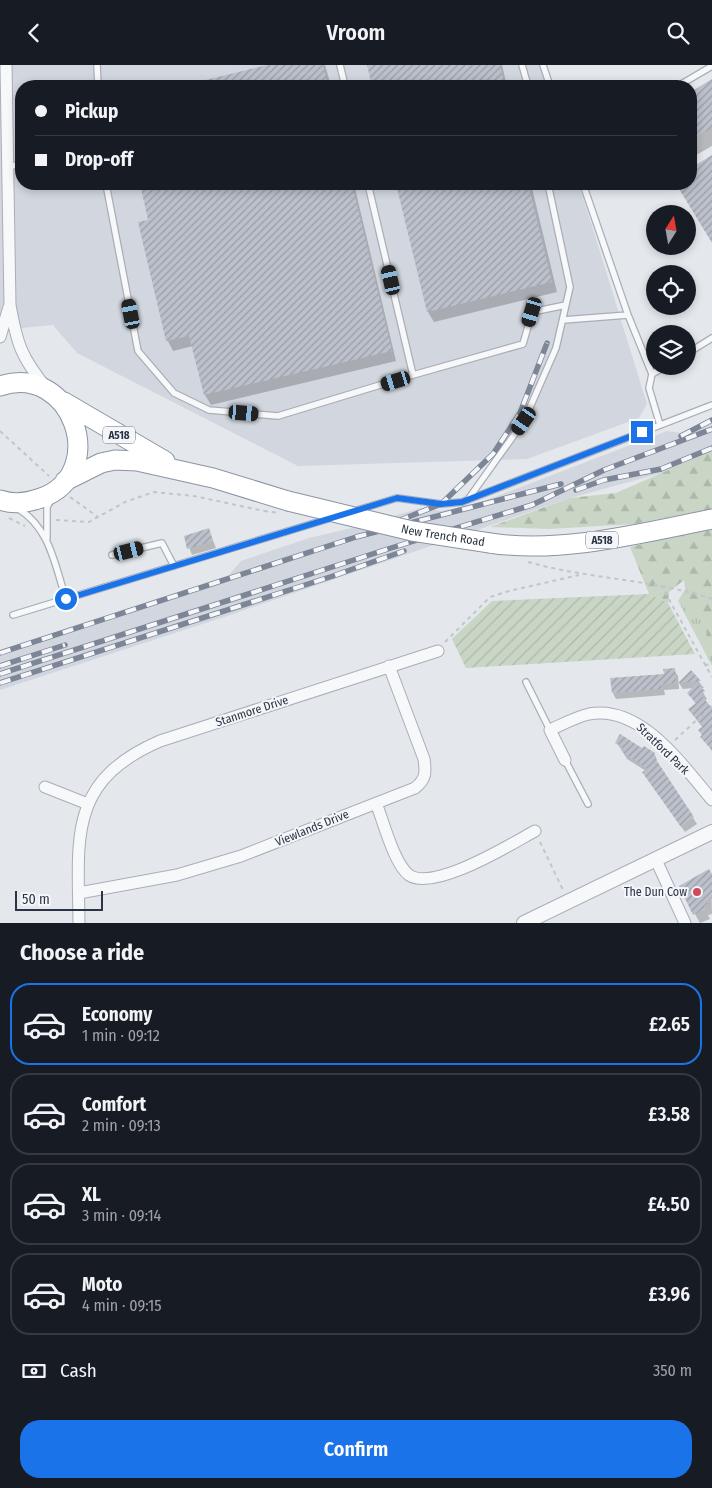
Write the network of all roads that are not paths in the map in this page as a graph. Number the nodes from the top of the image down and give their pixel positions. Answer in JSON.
{"nodes":[{"id":1,"x":6,"y":65,"type":"edge"},
{"id":2,"x":97,"y":65,"type":"edge"},
{"id":3,"x":340,"y":65,"type":"edge"},
{"id":4,"x":522,"y":65,"type":"edge"},
{"id":5,"x":543,"y":65,"type":"edge"},
{"id":6,"x":712,"y":66,"type":"edge"},
{"id":7,"x":98,"y":80,"type":"edge"},
{"id":8,"x":344,"y":80,"type":"edge"},
{"id":9,"x":526,"y":80,"type":"edge"},
{"id":10,"x":548,"y":80,"type":"edge"},
{"id":11,"x":688,"y":80,"type":"edge"},
{"id":12,"x":8,"y":165,"type":"junction"},
{"id":13,"x":15,"y":165,"type":"edge"},
{"id":14,"x":107,"y":190,"type":"edge"},
{"id":15,"x":369,"y":190,"type":"edge"},
{"id":16,"x":549,"y":190,"type":"edge"},
{"id":17,"x":585,"y":190,"type":"edge"},
{"id":18,"x":10,"y":305,"type":"junction"},
{"id":19,"x":566,"y":305,"type":"junction"},
{"id":20,"x":628,"y":315,"type":"junction"},
{"id":21,"x":563,"y":320,"type":"junction"},
{"id":22,"x":0,"y":337,"type":"edge"},
{"id":23,"x":712,"y":338,"type":"edge"},
{"id":24,"x":696,"y":348,"type":"edge"},
{"id":25,"x":646,"y":359,"type":"edge"},
{"id":26,"x":413,"y":375,"type":"junction"},
{"id":27,"x":652,"y":375,"type":"edge"},
{"id":28,"x":0,"y":386,"type":"edge"},
{"id":29,"x":54,"y":396,"type":"junction"},
{"id":30,"x":712,"y":405,"type":"edge"},
{"id":31,"x":660,"y":425,"type":"junction"},
{"id":32,"x":179,"y":469,"type":"junction"},
{"id":33,"x":60,"y":486,"type":"junction"},
{"id":34,"x":468,"y":499,"type":"junction"},
{"id":35,"x":3,"y":501,"type":"edge"},
{"id":36,"x":712,"y":519,"type":"edge"},
{"id":37,"x":47,"y":538,"type":"junction"},
{"id":38,"x":112,"y":555,"type":"dead end"},
{"id":39,"x":174,"y":566,"type":"junction"},
{"id":40,"x":66,"y":599,"type":"junction"},
{"id":41,"x":13,"y":615,"type":"dead end"},
{"id":42,"x":438,"y":651,"type":"road end"},
{"id":43,"x":389,"y":666,"type":"junction"},
{"id":44,"x":526,"y":682,"type":"dead end"},
{"id":45,"x":550,"y":730,"type":"junction"},
{"id":46,"x":565,"y":760,"type":"joint"},
{"id":47,"x":45,"y":787,"type":"dead end"},
{"id":48,"x":712,"y":801,"type":"edge"},
{"id":49,"x":376,"y":803,"type":"junction"},
{"id":50,"x":88,"y":804,"type":"junction"},
{"id":51,"x":588,"y":804,"type":"dead end"},
{"id":52,"x":535,"y":831,"type":"road end"},
{"id":53,"x":712,"y":832,"type":"edge"},
{"id":54,"x":656,"y":860,"type":"junction"},
{"id":55,"x":79,"y":893,"type":"junction"},
{"id":56,"x":79,"y":923,"type":"edge"},
{"id":57,"x":524,"y":923,"type":"edge"},
{"id":58,"x":685,"y":923,"type":"edge"}],
"edges":[{"from":1,"to":12,"type":"street"},
{"from":2,"to":7,"type":"lane"},
{"from":3,"to":8,"type":"lane"},
{"from":4,"to":9,"type":"lane"},
{"from":5,"to":10,"type":"lane"},
{"from":6,"to":11,"type":"lane"},
{"from":12,"to":13,"type":"lane"},
{"from":12,"to":18,"type":"street"},
{"from":14,"to":26,"type":"lane"},
{"from":15,"to":26,"type":"lane"},
{"from":16,"to":19,"type":"lane"},
{"from":17,"to":20,"type":"lane"},
{"from":18,"to":22,"type":"street"},
{"from":18,"to":29,"type":"street"},
{"from":19,"to":21,"type":"lane"},
{"from":19,"to":26,"type":"lane"},
{"from":20,"to":21,"type":"lane"},
{"from":20,"to":25,"type":"lane"},
{"from":21,"to":34,"type":"lane"},
{"from":23,"to":24,"type":"lane"},
{"from":27,"to":31,"type":"lane"},
{"from":28,"to":29,"type":"highway","name":"New Trench Road"},
{"from":29,"to":32,"type":"highway","name":"New Trench Road","number":"A518"},
{"from":29,"to":33,"type":"highway"},
{"from":30,"to":31,"type":"lane"},
{"from":31,"to":34,"type":"lane"},
{"from":32,"to":33,"type":"highway","name":"New Trench Road","number":"A518"},
{"from":32,"to":36,"type":"highway","name":"New Trench Road","number":"A518","bridge":true},
{"from":33,"to":35,"type":"highway","name":"New Trench Road"},
{"from":33,"to":37,"type":"lane"},
{"from":34,"to":39,"type":"lane"},
{"from":35,"to":37,"type":"lane"},
{"from":37,"to":40,"type":"lane"},
{"from":38,"to":39,"type":"lane"},
{"from":39,"to":40,"type":"lane"},
{"from":40,"to":41,"type":"lane"},
{"from":42,"to":43,"type":"street","name":"Stanmore Drive"},
{"from":43,"to":49,"type":"street","name":"Viewlands Drive"},
{"from":43,"to":50,"type":"street","name":"Stanmore Drive"},
{"from":44,"to":45,"type":"lane"},
{"from":45,"to":46,"type":"street"},
{"from":45,"to":48,"type":"street","name":"Stratford Park"},
{"from":46,"to":51,"type":"lane"},
{"from":47,"to":50,"type":"street"},
{"from":49,"to":52,"type":"street"},
{"from":49,"to":55,"type":"street","name":"Viewlands Drive"},
{"from":50,"to":55,"type":"street","name":"Stanmore Drive"},
{"from":53,"to":54,"type":"street"},
{"from":54,"to":57,"type":"street"},
{"from":54,"to":58,"type":"street"},
{"from":55,"to":56,"type":"street","name":"Stanmore Drive"}]}
